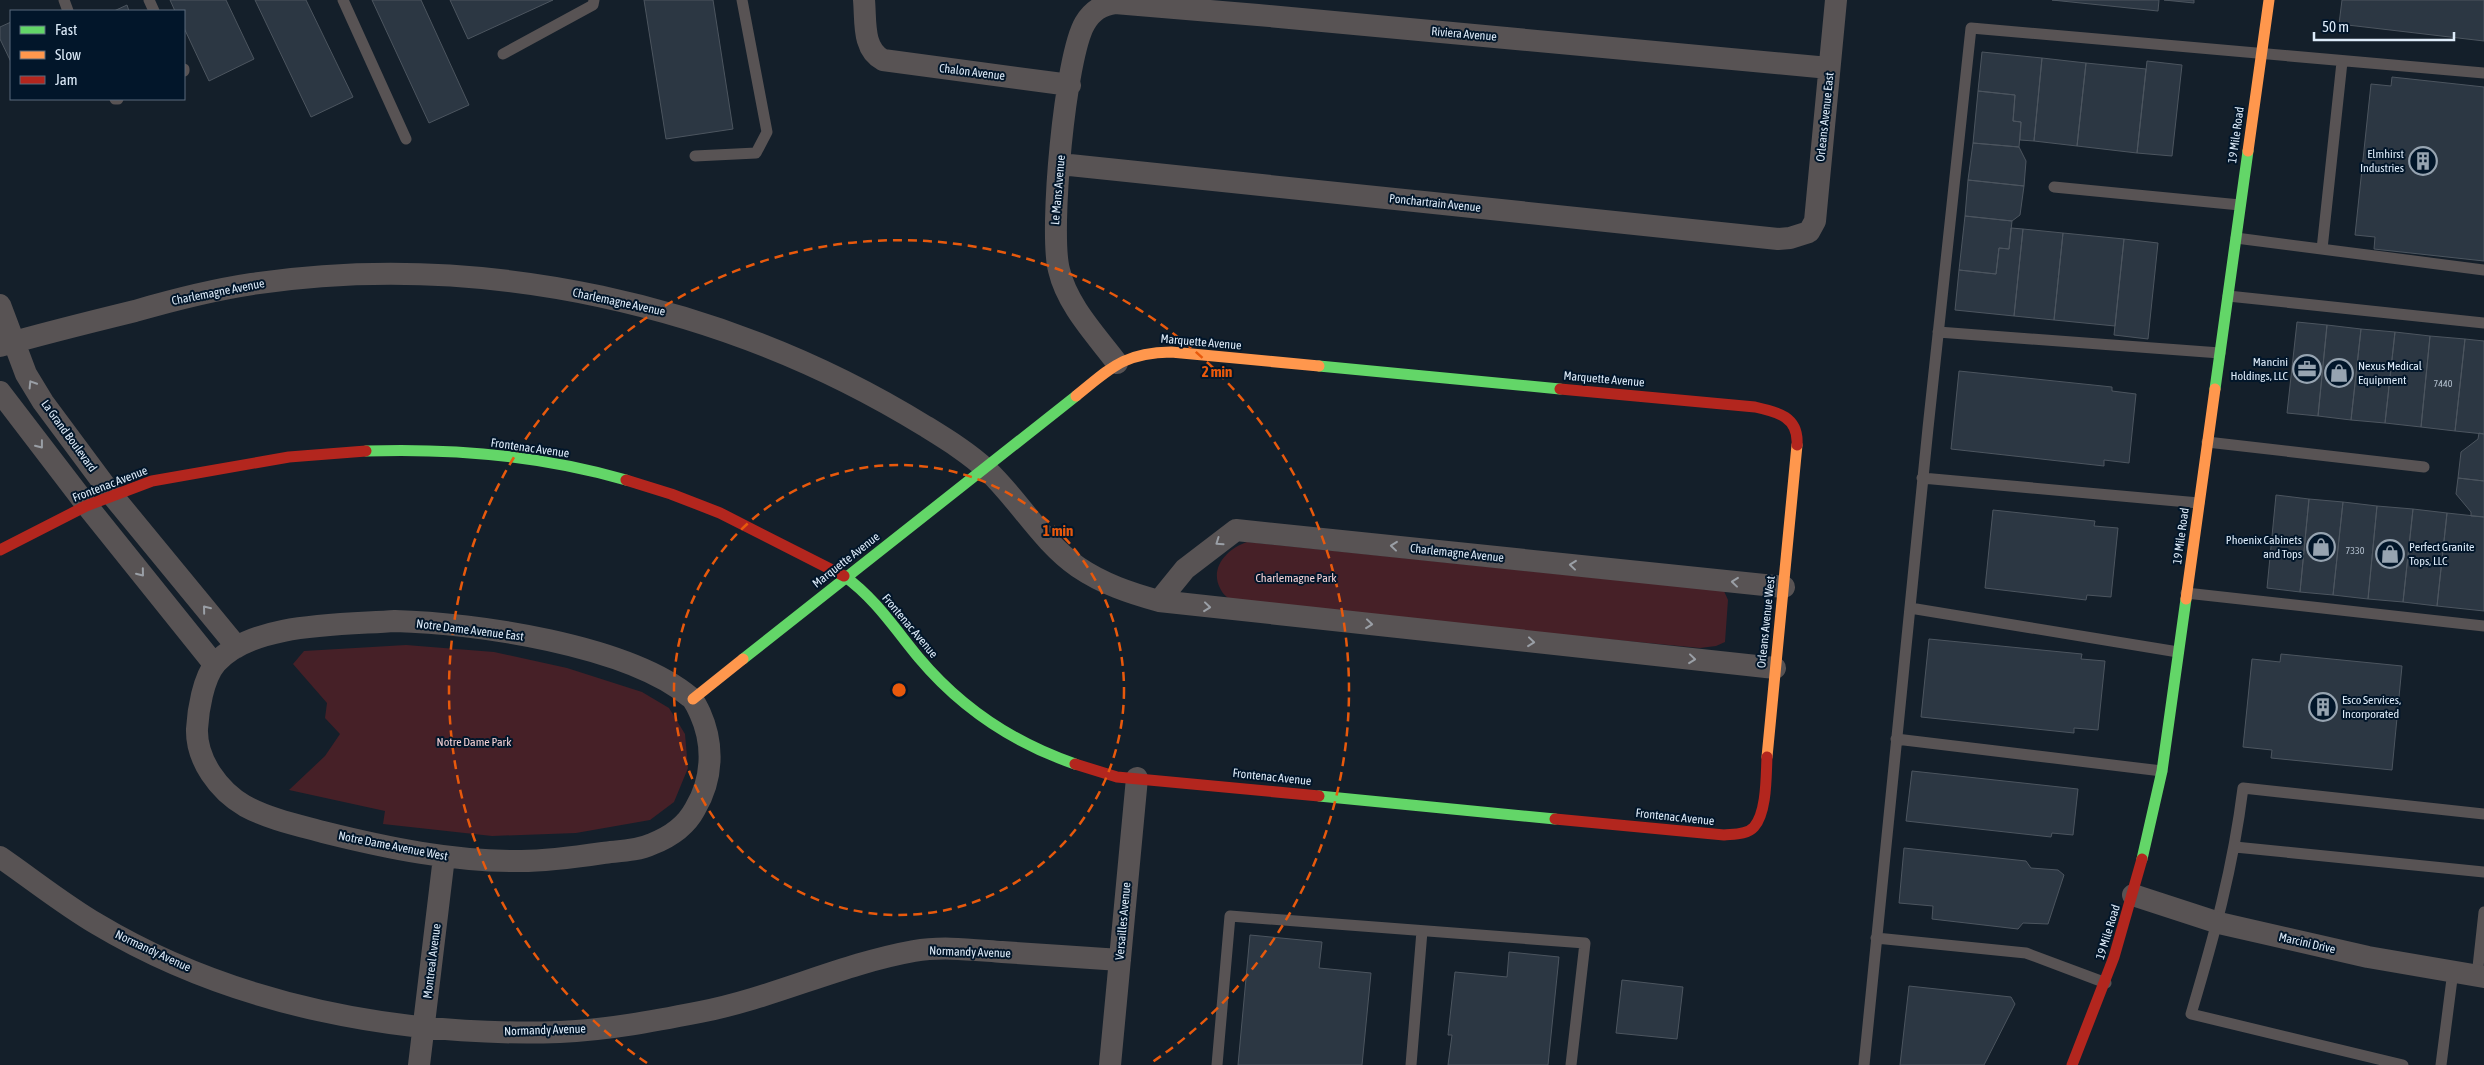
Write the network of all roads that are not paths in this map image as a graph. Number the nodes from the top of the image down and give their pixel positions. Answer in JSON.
{"nodes":[{"id":1,"x":344,"y":0,"type":"edge"},
{"id":2,"x":594,"y":0,"type":"edge"},
{"id":3,"x":742,"y":0,"type":"edge"},
{"id":4,"x":864,"y":0,"type":"edge"},
{"id":5,"x":1836,"y":0,"type":"edge"},
{"id":6,"x":2269,"y":0,"type":"edge"},
{"id":7,"x":1098,"y":7,"type":"joint"},
{"id":8,"x":1259,"y":7,"type":"edge"},
{"id":9,"x":503,"y":54,"type":"dead end"},
{"id":10,"x":2261,"y":54,"type":"junction"},
{"id":11,"x":2342,"y":62,"type":"junction"},
{"id":12,"x":1829,"y":68,"type":"junction"},
{"id":13,"x":2484,"y":74,"type":"edge"},
{"id":14,"x":1070,"y":85,"type":"junction"},
{"id":15,"x":406,"y":139,"type":"dead end"},
{"id":16,"x":695,"y":156,"type":"dead end"},
{"id":17,"x":1060,"y":164,"type":"junction"},
{"id":18,"x":2054,"y":187,"type":"dead end"},
{"id":19,"x":2240,"y":205,"type":"junction"},
{"id":20,"x":1809,"y":232,"type":"joint"},
{"id":21,"x":2236,"y":238,"type":"junction"},
{"id":22,"x":2322,"y":249,"type":"junction"},
{"id":23,"x":2484,"y":270,"type":"edge"},
{"id":24,"x":2228,"y":296,"type":"junction"},
{"id":25,"x":0,"y":305,"type":"edge"},
{"id":26,"x":2484,"y":323,"type":"edge"},
{"id":27,"x":1938,"y":332,"type":"junction"},
{"id":28,"x":6,"y":344,"type":"edge"},
{"id":29,"x":2220,"y":353,"type":"junction"},
{"id":30,"x":1118,"y":363,"type":"junction"},
{"id":31,"x":0,"y":392,"type":"edge"},
{"id":32,"x":1792,"y":419,"type":"joint"},
{"id":33,"x":2207,"y":442,"type":"junction"},
{"id":34,"x":2424,"y":467,"type":"dead end"},
{"id":35,"x":986,"y":470,"type":"junction"},
{"id":36,"x":1922,"y":478,"type":"junction"},
{"id":37,"x":112,"y":495,"type":"junction"},
{"id":38,"x":2199,"y":503,"type":"junction"},
{"id":39,"x":88,"y":506,"type":"junction"},
{"id":40,"x":0,"y":550,"type":"edge"},
{"id":41,"x":846,"y":576,"type":"junction"},
{"id":42,"x":1784,"y":587,"type":"junction"},
{"id":43,"x":2186,"y":593,"type":"junction"},
{"id":44,"x":1159,"y":601,"type":"junction"},
{"id":45,"x":1910,"y":608,"type":"junction"},
{"id":46,"x":2484,"y":626,"type":"edge"},
{"id":47,"x":237,"y":647,"type":"junction"},
{"id":48,"x":2178,"y":652,"type":"junction"},
{"id":49,"x":214,"y":664,"type":"junction"},
{"id":50,"x":1775,"y":668,"type":"junction"},
{"id":51,"x":693,"y":700,"type":"junction"},
{"id":52,"x":1896,"y":740,"type":"junction"},
{"id":53,"x":2162,"y":771,"type":"junction"},
{"id":54,"x":1137,"y":778,"type":"junction"},
{"id":55,"x":2484,"y":814,"type":"edge"},
{"id":56,"x":1754,"y":827,"type":"joint"},
{"id":57,"x":2235,"y":847,"type":"junction"},
{"id":58,"x":0,"y":857,"type":"edge"},
{"id":59,"x":444,"y":857,"type":"junction"},
{"id":60,"x":2484,"y":872,"type":"edge"},
{"id":61,"x":2133,"y":895,"type":"junction"},
{"id":62,"x":2484,"y":912,"type":"edge"},
{"id":63,"x":2219,"y":923,"type":"junction"},
{"id":64,"x":1422,"y":931,"type":"junction"},
{"id":65,"x":1876,"y":938,"type":"junction"},
{"id":66,"x":1120,"y":960,"type":"junction"},
{"id":67,"x":2453,"y":972,"type":"junction"},
{"id":68,"x":2481,"y":976,"type":"edge"},
{"id":69,"x":2106,"y":983,"type":"junction"},
{"id":70,"x":424,"y":1027,"type":"junction"},
{"id":71,"x":419,"y":1065,"type":"edge"},
{"id":72,"x":1110,"y":1065,"type":"edge"},
{"id":73,"x":1217,"y":1065,"type":"edge"},
{"id":74,"x":1411,"y":1065,"type":"edge"},
{"id":75,"x":1571,"y":1065,"type":"edge"},
{"id":76,"x":1864,"y":1065,"type":"edge"},
{"id":77,"x":2072,"y":1065,"type":"edge"},
{"id":78,"x":2403,"y":1065,"type":"edge"},
{"id":79,"x":2441,"y":1065,"type":"edge"}],
"edges":[{"from":1,"to":15,"type":"lane"},
{"from":2,"to":9,"type":"lane"},
{"from":3,"to":16,"type":"lane"},
{"from":4,"to":14,"type":"street","name":"Chalon Avenue"},
{"from":5,"to":12,"type":"street","name":"Orleans Avenue East"},
{"from":6,"to":10,"type":"street","name":"19 Mile Road"},
{"from":7,"to":8,"type":"street","name":"Riviera Avenue"},
{"from":7,"to":14,"type":"street","name":"Le Mans Avenue"},
{"from":8,"to":12,"type":"street","name":"Riviera Avenue"},
{"from":10,"to":11,"type":"lane"},
{"from":10,"to":19,"type":"street","name":"19 Mile Road"},
{"from":10,"to":27,"type":"lane"},
{"from":11,"to":13,"type":"lane"},
{"from":11,"to":22,"type":"lane"},
{"from":12,"to":20,"type":"street","name":"Orleans Avenue East"},
{"from":14,"to":17,"type":"street","name":"Le Mans Avenue"},
{"from":17,"to":20,"type":"street","name":"Ponchartrain Avenue"},
{"from":17,"to":30,"type":"street","name":"Le Mans Avenue"},
{"from":18,"to":19,"type":"lane"},
{"from":19,"to":21,"type":"street","name":"19 Mile Road"},
{"from":21,"to":22,"type":"lane"},
{"from":21,"to":24,"type":"street","name":"19 Mile Road"},
{"from":22,"to":23,"type":"lane"},
{"from":24,"to":26,"type":"lane"},
{"from":24,"to":29,"type":"street","name":"19 Mile Road"},
{"from":25,"to":28,"type":"street","name":"La Grand Boulevard"},
{"from":27,"to":29,"type":"lane"},
{"from":27,"to":36,"type":"lane"},
{"from":28,"to":35,"type":"street","name":"Charlemagne Avenue"},
{"from":37,"to":28,"type":"street","name":"La Grand Boulevard","one_way":true},
{"from":29,"to":33,"type":"street","name":"19 Mile Road"},
{"from":30,"to":32,"type":"street","name":"Marquette Avenue"},
{"from":30,"to":35,"type":"street","name":"Marquette Avenue"},
{"from":31,"to":39,"type":"street","one_way":true},
{"from":32,"to":42,"type":"street","name":"Orleans Avenue West"},
{"from":33,"to":34,"type":"lane"},
{"from":33,"to":38,"type":"street","name":"19 Mile Road"},
{"from":35,"to":41,"type":"street","name":"Marquette Avenue"},
{"from":35,"to":44,"type":"street","name":"Charlemagne Avenue"},
{"from":36,"to":38,"type":"lane"},
{"from":36,"to":45,"type":"lane"},
{"from":37,"to":39,"type":"street","name":"Frontenac Avenue"},
{"from":37,"to":41,"type":"street","name":"Frontenac Avenue"},
{"from":47,"to":37,"type":"street","name":"La Grand Boulevard","one_way":true},
{"from":38,"to":43,"type":"street","name":"19 Mile Road"},
{"from":39,"to":40,"type":"street","name":"Frontenac Avenue"},
{"from":39,"to":49,"type":"street","one_way":true},
{"from":41,"to":51,"type":"street","name":"Marquette Avenue"},
{"from":41,"to":54,"type":"street","name":"Frontenac Avenue"},
{"from":42,"to":44,"type":"street","name":"Charlemagne Avenue","one_way":true},
{"from":42,"to":50,"type":"street","name":"Orleans Avenue West"},
{"from":43,"to":46,"type":"lane"},
{"from":43,"to":48,"type":"street","name":"19 Mile Road"},
{"from":44,"to":50,"type":"street","name":"Charlemagne Avenue","one_way":true},
{"from":45,"to":48,"type":"lane"},
{"from":45,"to":52,"type":"lane"},
{"from":47,"to":49,"type":"street"},
{"from":47,"to":51,"type":"street","name":"Notre Dame Avenue East"},
{"from":48,"to":53,"type":"street","name":"19 Mile Road"},
{"from":49,"to":59,"type":"street","name":"Notre Dame Avenue West"},
{"from":50,"to":56,"type":"street","name":"Orleans Avenue West"},
{"from":51,"to":59,"type":"street","name":"Notre Dame Avenue West"},
{"from":52,"to":53,"type":"lane"},
{"from":52,"to":65,"type":"lane"},
{"from":53,"to":61,"type":"street","name":"19 Mile Road"},
{"from":54,"to":56,"type":"street","name":"Frontenac Avenue"},
{"from":54,"to":66,"type":"street","name":"Versailles Avenue"},
{"from":55,"to":57,"type":"lane"},
{"from":57,"to":60,"type":"lane"},
{"from":57,"to":63,"type":"lane"},
{"from":58,"to":70,"type":"street","name":"Normandy Avenue"},
{"from":59,"to":70,"type":"street","name":"Montreal Avenue"},
{"from":61,"to":63,"type":"street","name":"Marcini Drive"},
{"from":61,"to":69,"type":"street","name":"19 Mile Road"},
{"from":62,"to":68,"type":"lane"},
{"from":63,"to":67,"type":"street","name":"Marcini Drive"},
{"from":63,"to":78,"type":"lane"},
{"from":64,"to":73,"type":"lane"},
{"from":64,"to":74,"type":"lane"},
{"from":64,"to":75,"type":"lane"},
{"from":65,"to":69,"type":"lane"},
{"from":65,"to":76,"type":"lane"},
{"from":66,"to":70,"type":"street","name":"Normandy Avenue"},
{"from":66,"to":72,"type":"street","name":"Versailles Avenue"},
{"from":67,"to":68,"type":"street","name":"Marcini Drive"},
{"from":67,"to":79,"type":"lane"},
{"from":69,"to":77,"type":"street","name":"19 Mile Road"},
{"from":70,"to":71,"type":"street","name":"Montreal Avenue"}]}
